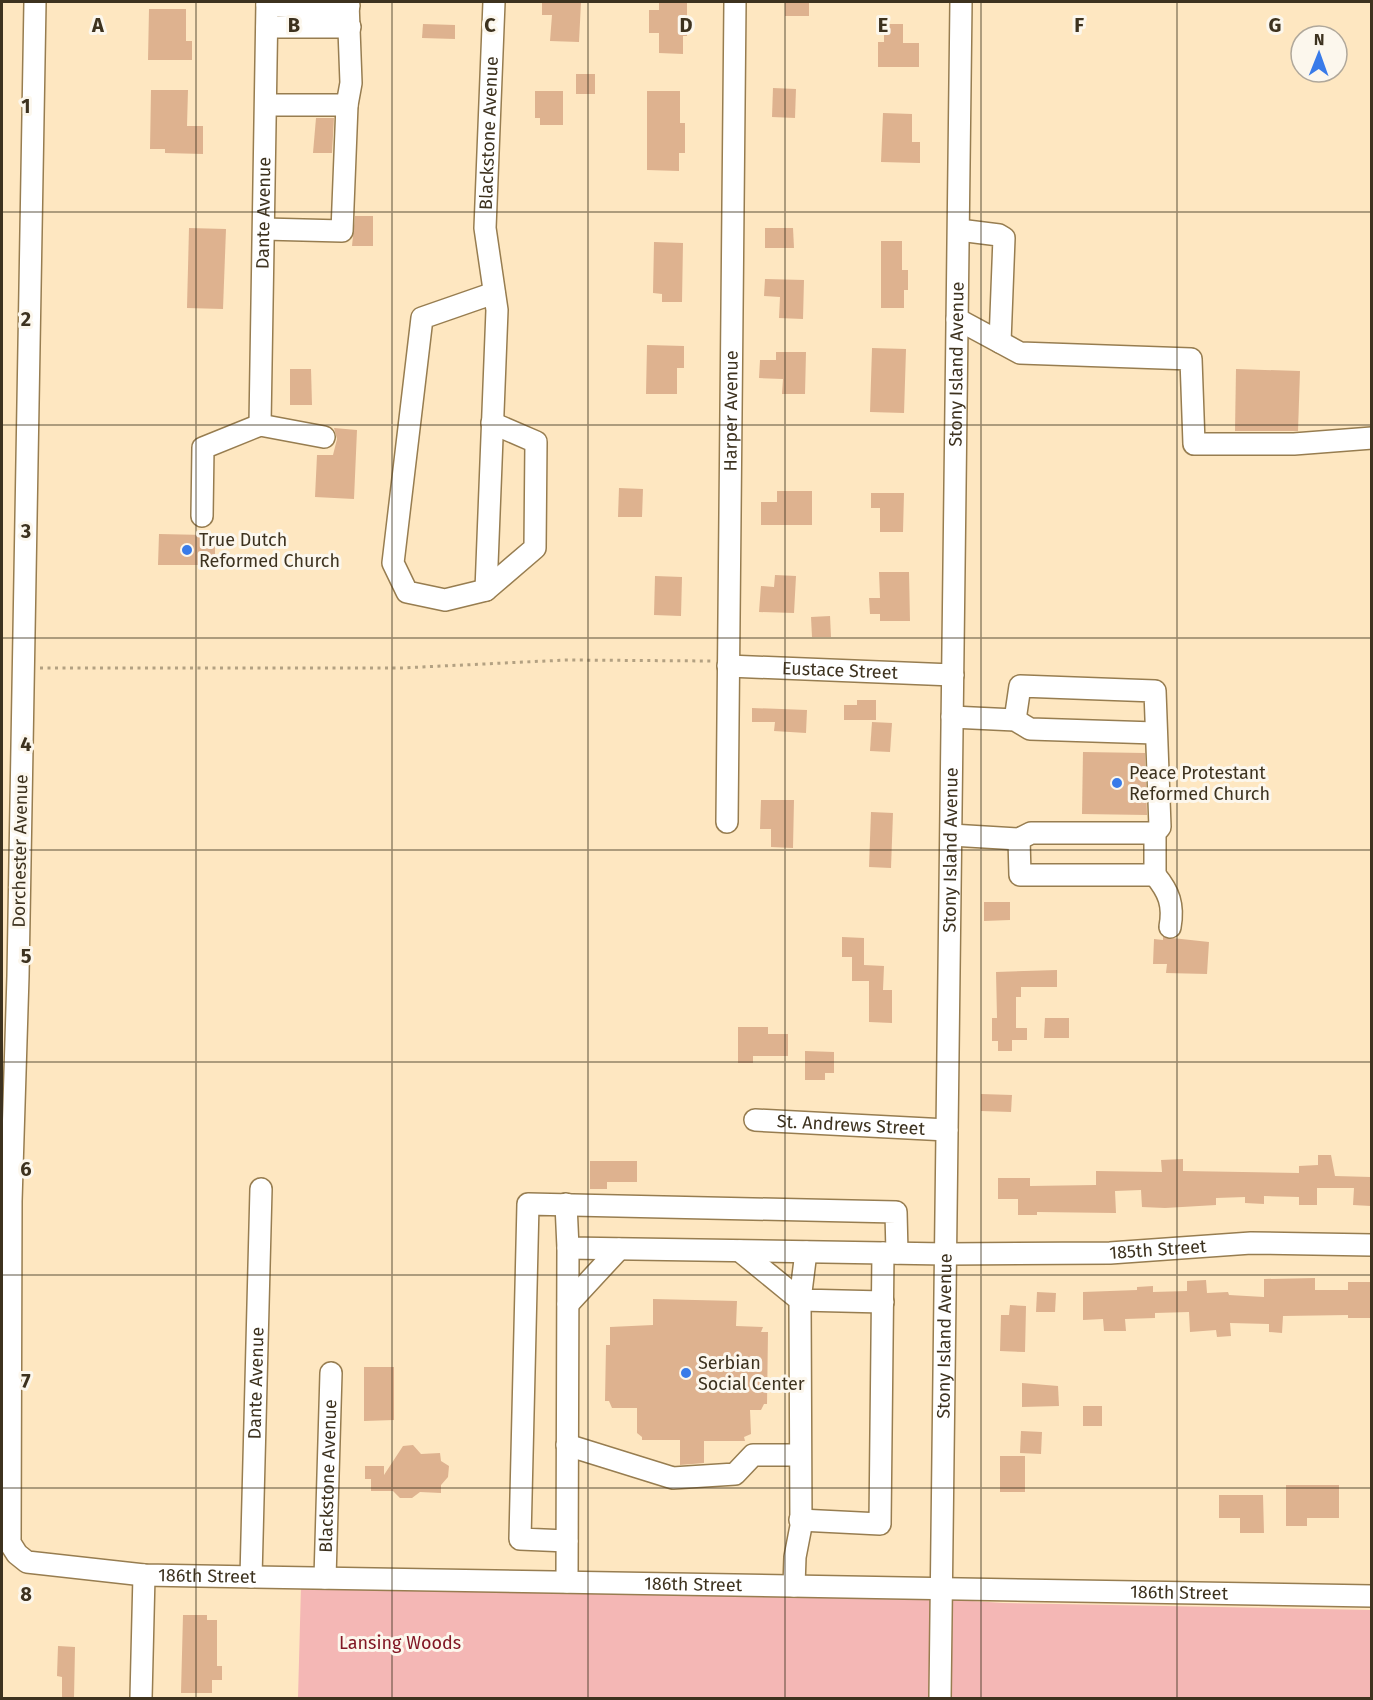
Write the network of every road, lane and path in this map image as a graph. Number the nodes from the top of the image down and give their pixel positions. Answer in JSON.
{"nodes":[{"id":1,"x":35,"y":2,"type":"edge"},
{"id":2,"x":494,"y":2,"type":"edge"},
{"id":3,"x":735,"y":2,"type":"edge"},
{"id":4,"x":961,"y":2,"type":"edge"},
{"id":5,"x":267,"y":3,"type":"edge"},
{"id":6,"x":348,"y":4,"type":"edge"},
{"id":7,"x":267,"y":27,"type":"junction"},
{"id":8,"x":350,"y":27,"type":"junction"},
{"id":9,"x":266,"y":105,"type":"junction"},
{"id":10,"x":346,"y":105,"type":"junction"},
{"id":11,"x":264,"y":229,"type":"junction"},
{"id":12,"x":959,"y":230,"type":"junction"},
{"id":13,"x":494,"y":293,"type":"junction"},
{"id":14,"x":957,"y":319,"type":"junction"},
{"id":15,"x":1000,"y":342,"type":"junction"},
{"id":16,"x":492,"y":423,"type":"junction"},
{"id":17,"x":260,"y":425,"type":"junction"},
{"id":18,"x":324,"y":437,"type":"dead end"},
{"id":19,"x":1371,"y":438,"type":"edge"},
{"id":20,"x":202,"y":516,"type":"dead end"},
{"id":21,"x":486,"y":591,"type":"junction"},
{"id":22,"x":728,"y":663,"type":"junction"},
{"id":23,"x":24,"y":667,"type":"junction"},
{"id":24,"x":953,"y":675,"type":"junction"},
{"id":25,"x":952,"y":717,"type":"junction"},
{"id":26,"x":1015,"y":720,"type":"junction"},
{"id":27,"x":1155,"y":733,"type":"junction"},
{"id":28,"x":726,"y":822,"type":"dead end"},
{"id":29,"x":1155,"y":833,"type":"junction"},
{"id":30,"x":951,"y":835,"type":"junction"},
{"id":31,"x":1019,"y":839,"type":"junction"},
{"id":32,"x":1155,"y":875,"type":"junction"},
{"id":33,"x":1170,"y":927,"type":"dead end"},
{"id":34,"x":755,"y":1120,"type":"dead end"},
{"id":35,"x":947,"y":1130,"type":"junction"},
{"id":36,"x":261,"y":1189,"type":"dead end"},
{"id":37,"x":566,"y":1204,"type":"junction"},
{"id":38,"x":1371,"y":1245,"type":"edge"},
{"id":39,"x":568,"y":1248,"type":"junction"},
{"id":40,"x":619,"y":1249,"type":"junction"},
{"id":41,"x":740,"y":1251,"type":"junction"},
{"id":42,"x":807,"y":1252,"type":"junction"},
{"id":43,"x":890,"y":1253,"type":"junction"},
{"id":44,"x":946,"y":1254,"type":"junction"},
{"id":45,"x":800,"y":1300,"type":"junction"},
{"id":46,"x":883,"y":1302,"type":"junction"},
{"id":47,"x":568,"y":1304,"type":"junction"},
{"id":48,"x":331,"y":1373,"type":"dead end"},
{"id":49,"x":567,"y":1444,"type":"junction"},
{"id":50,"x":800,"y":1455,"type":"junction"},
{"id":51,"x":800,"y":1520,"type":"junction"},
{"id":52,"x":567,"y":1541,"type":"junction"},
{"id":53,"x":17,"y":1554,"type":"joint"},
{"id":54,"x":144,"y":1575,"type":"junction"},
{"id":55,"x":251,"y":1577,"type":"junction"},
{"id":56,"x":325,"y":1578,"type":"junction"},
{"id":57,"x":567,"y":1582,"type":"junction"},
{"id":58,"x":794,"y":1586,"type":"junction"},
{"id":59,"x":942,"y":1589,"type":"junction"},
{"id":60,"x":1371,"y":1596,"type":"edge"},
{"id":61,"x":141,"y":1698,"type":"edge"},
{"id":62,"x":940,"y":1698,"type":"edge"}],
"edges":[{"from":1,"to":23,"type":"street","name":"Dorchester Avenue"},
{"from":2,"to":13,"type":"street","name":"Blackstone Avenue"},
{"from":3,"to":22,"type":"street","name":"Harper Avenue"},
{"from":4,"to":12,"type":"street","name":"Stony Island Avenue"},
{"from":5,"to":6,"type":"street"},
{"from":5,"to":7,"type":"street","name":"Dante Avenue"},
{"from":6,"to":8,"type":"street"},
{"from":7,"to":8,"type":"street"},
{"from":7,"to":9,"type":"street","name":"Dante Avenue"},
{"from":8,"to":10,"type":"street"},
{"from":9,"to":10,"type":"street"},
{"from":9,"to":11,"type":"street","name":"Dante Avenue"},
{"from":10,"to":11,"type":"street"},
{"from":11,"to":17,"type":"street","name":"Dante Avenue"},
{"from":12,"to":14,"type":"street","name":"Stony Island Avenue"},
{"from":12,"to":15,"type":"street"},
{"from":13,"to":16,"type":"street","name":"Blackstone Avenue"},
{"from":13,"to":21,"type":"street"},
{"from":14,"to":15,"type":"street"},
{"from":14,"to":24,"type":"street","name":"Stony Island Avenue"},
{"from":15,"to":19,"type":"street"},
{"from":16,"to":21,"type":"street","name":"Blackstone Avenue"},
{"from":16,"to":21,"type":"street"},
{"from":17,"to":18,"type":"street"},
{"from":17,"to":20,"type":"street"},
{"from":22,"to":23,"type":"path"},
{"from":22,"to":24,"type":"street","name":"Eustace Street"},
{"from":22,"to":28,"type":"street","name":"Harper Avenue"},
{"from":23,"to":53,"type":"street","name":"Dorchester Avenue"},
{"from":24,"to":25,"type":"street","name":"Stony Island Avenue"},
{"from":25,"to":26,"type":"street"},
{"from":25,"to":30,"type":"street","name":"Stony Island Avenue"},
{"from":26,"to":27,"type":"street"},
{"from":26,"to":27,"type":"street"},
{"from":27,"to":29,"type":"street"},
{"from":29,"to":31,"type":"street"},
{"from":29,"to":32,"type":"street"},
{"from":30,"to":31,"type":"street"},
{"from":30,"to":35,"type":"street","name":"Stony Island Avenue"},
{"from":31,"to":32,"type":"street"},
{"from":32,"to":33,"type":"street"},
{"from":34,"to":35,"type":"street","name":"St. Andrews Street"},
{"from":35,"to":44,"type":"street","name":"Stony Island Avenue"},
{"from":36,"to":55,"type":"street","name":"Dante Avenue"},
{"from":37,"to":39,"type":"street"},
{"from":37,"to":43,"type":"street"},
{"from":37,"to":52,"type":"street"},
{"from":38,"to":44,"type":"street","name":"185th Street"},
{"from":39,"to":40,"type":"street","name":"185th Street"},
{"from":39,"to":47,"type":"street"},
{"from":40,"to":41,"type":"street","name":"185th Street"},
{"from":40,"to":47,"type":"street"},
{"from":41,"to":42,"type":"street","name":"185th Street"},
{"from":41,"to":45,"type":"street"},
{"from":42,"to":43,"type":"street","name":"185th Street"},
{"from":42,"to":45,"type":"street"},
{"from":43,"to":44,"type":"street","name":"185th Street"},
{"from":43,"to":46,"type":"street"},
{"from":44,"to":59,"type":"street","name":"Stony Island Avenue"},
{"from":45,"to":46,"type":"street"},
{"from":45,"to":50,"type":"street"},
{"from":46,"to":51,"type":"street"},
{"from":47,"to":49,"type":"street"},
{"from":48,"to":56,"type":"street","name":"Blackstone Avenue"},
{"from":49,"to":50,"type":"street"},
{"from":49,"to":52,"type":"street"},
{"from":50,"to":51,"type":"street"},
{"from":51,"to":58,"type":"street"},
{"from":52,"to":57,"type":"street"},
{"from":53,"to":54,"type":"street","name":"186th Street"},
{"from":54,"to":55,"type":"street","name":"186th Street"},
{"from":54,"to":61,"type":"street"},
{"from":55,"to":56,"type":"street","name":"186th Street"},
{"from":56,"to":57,"type":"street","name":"186th Street"},
{"from":57,"to":58,"type":"street","name":"186th Street"},
{"from":58,"to":59,"type":"street","name":"186th Street"},
{"from":59,"to":60,"type":"street","name":"186th Street"},
{"from":59,"to":62,"type":"street","name":"Stony Island Avenue"}]}
